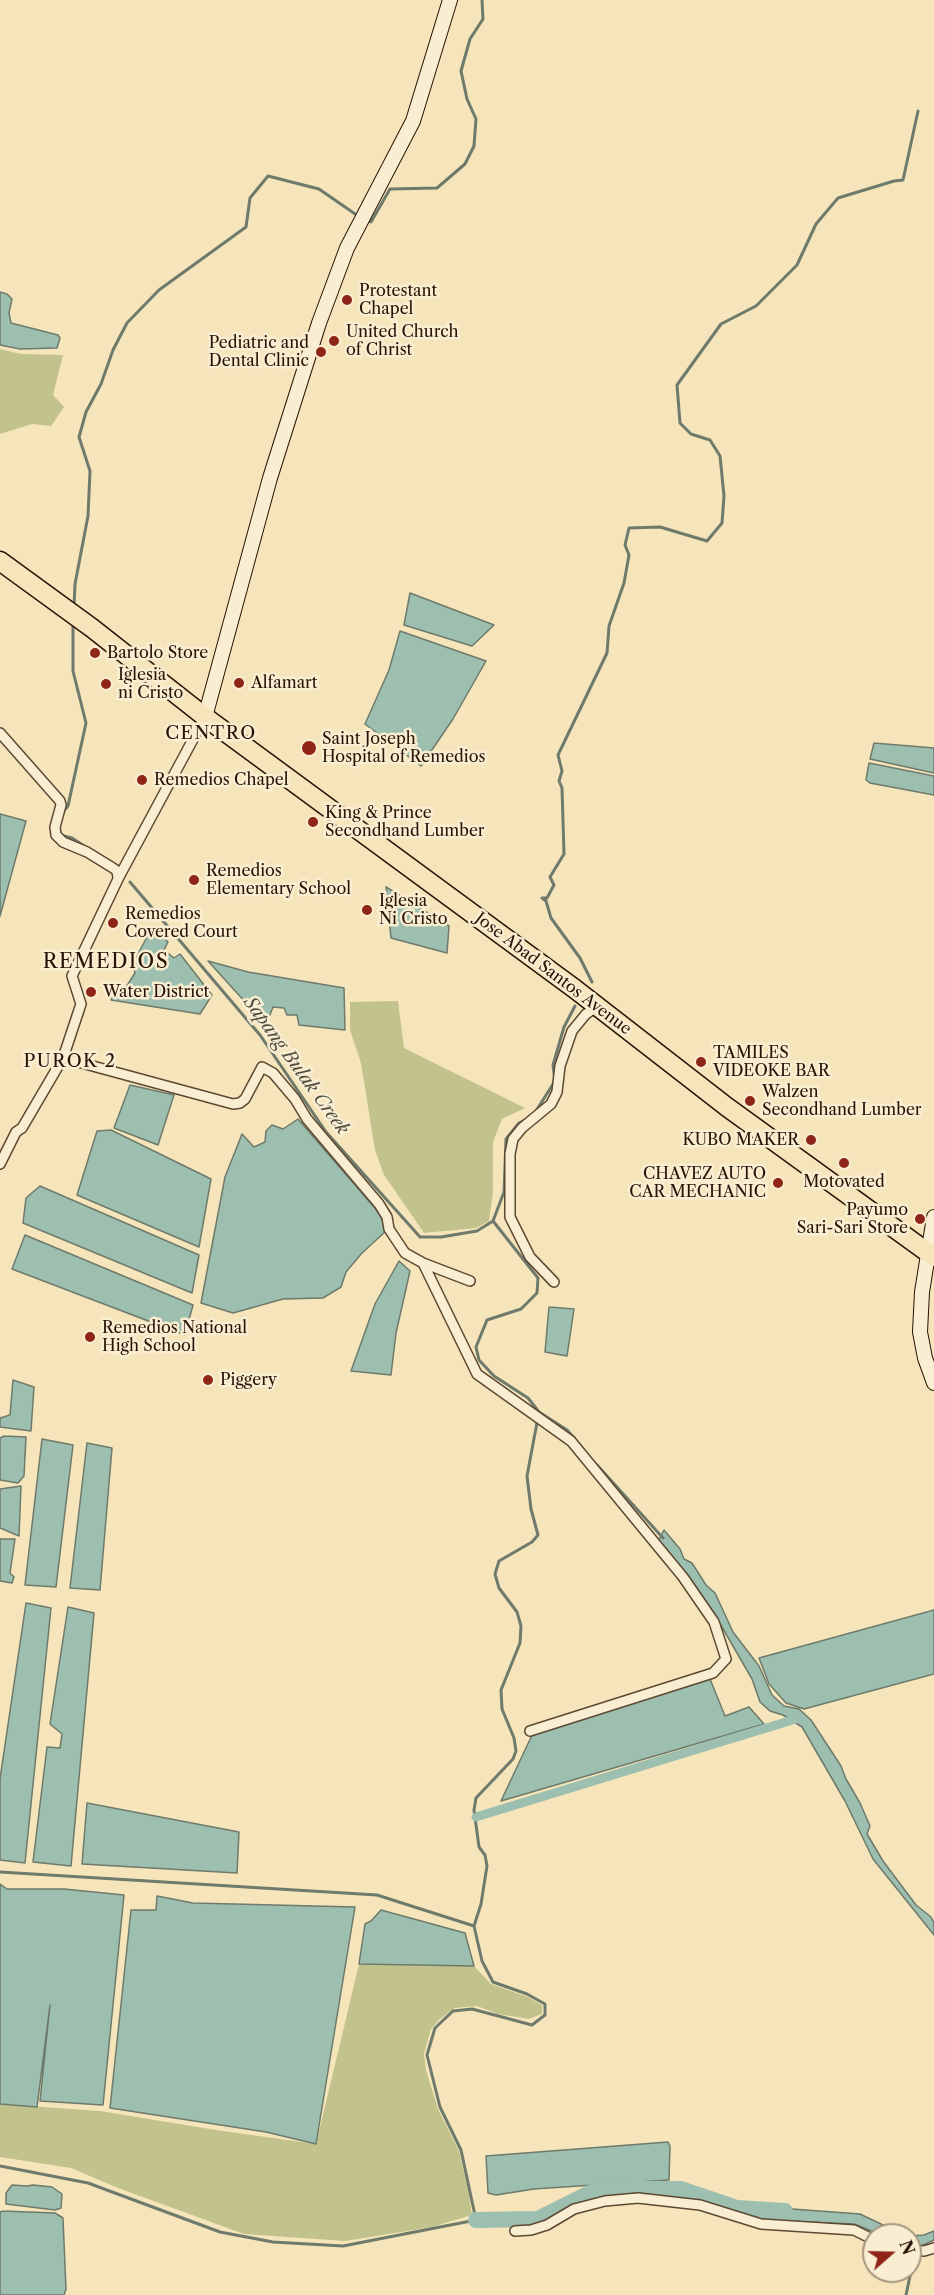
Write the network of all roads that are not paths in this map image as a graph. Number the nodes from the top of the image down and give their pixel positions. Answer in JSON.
{"nodes":[{"id":1,"x":450,"y":0,"type":"edge"},
{"id":2,"x":0,"y":561,"type":"edge"},
{"id":3,"x":205,"y":717,"type":"junction"},
{"id":4,"x":0,"y":733,"type":"edge"},
{"id":5,"x":118,"y":878,"type":"junction"},
{"id":6,"x":597,"y":1007,"type":"junction"},
{"id":7,"x":63,"y":1059,"type":"junction"},
{"id":8,"x":0,"y":1164,"type":"edge"},
{"id":9,"x":934,"y":1217,"type":"edge"},
{"id":10,"x":931,"y":1255,"type":"edge"},
{"id":11,"x":423,"y":1263,"type":"junction"},
{"id":12,"x":470,"y":1281,"type":"dead end"},
{"id":13,"x":554,"y":1282,"type":"dead end"},
{"id":14,"x":934,"y":1383,"type":"edge"},
{"id":15,"x":530,"y":1731,"type":"dead end"},
{"id":16,"x":515,"y":2231,"type":"dead end"},
{"id":17,"x":862,"y":2234,"type":"edge"}],
"edges":[{"from":1,"to":3,"type":"street"},
{"from":2,"to":3,"type":"highway","name":"Jose Abad Santos Avenue"},
{"from":3,"to":5,"type":"street"},
{"from":3,"to":6,"type":"highway","name":"Jose Abad Santos Avenue"},
{"from":4,"to":5,"type":"street"},
{"from":5,"to":7,"type":"street"},
{"from":6,"to":10,"type":"highway","name":"Jose Abad Santos Avenue"},
{"from":6,"to":13,"type":"street"},
{"from":7,"to":8,"type":"street"},
{"from":7,"to":11,"type":"street"},
{"from":9,"to":10,"type":"street"},
{"from":10,"to":14,"type":"street"},
{"from":11,"to":12,"type":"street"},
{"from":11,"to":15,"type":"street"},
{"from":16,"to":17,"type":"street"}]}
